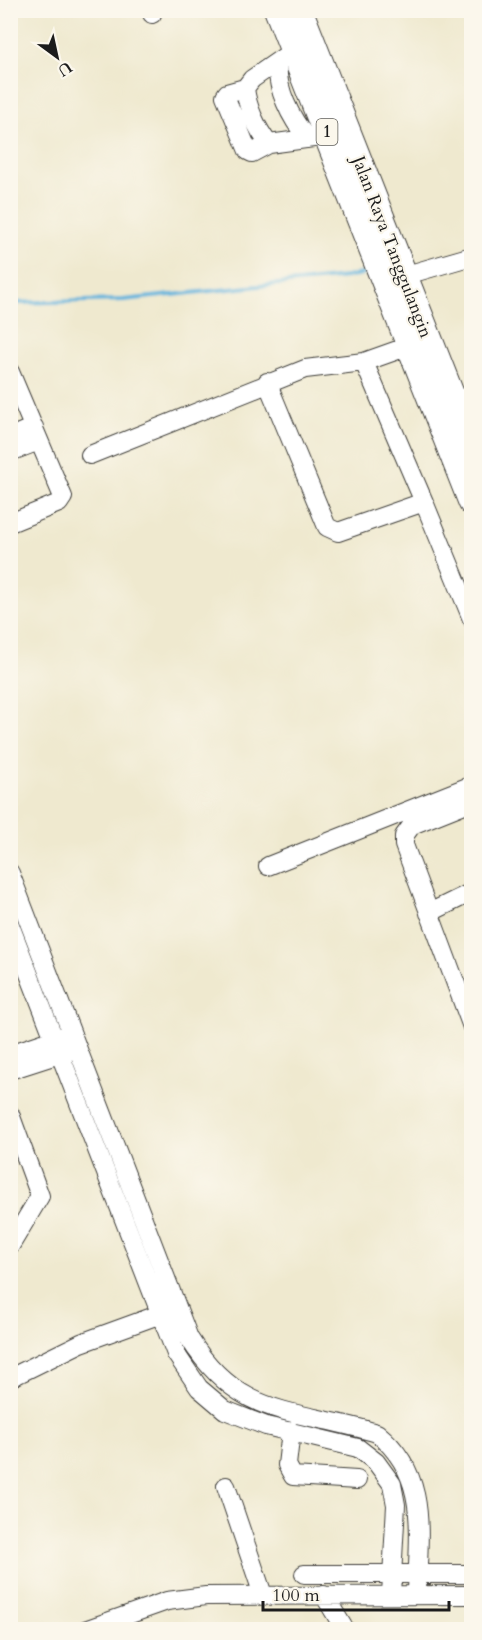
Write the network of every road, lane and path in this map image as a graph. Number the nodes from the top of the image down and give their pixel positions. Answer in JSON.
{"nodes":[{"id":1,"x":279,"y":10,"type":"edge"},
{"id":2,"x":299,"y":10,"type":"edge"},
{"id":3,"x":286,"y":56,"type":"junction"},
{"id":4,"x":318,"y":137,"type":"junction"},
{"id":5,"x":471,"y":256,"type":"edge"},
{"id":6,"x":391,"y":266,"type":"junction"},
{"id":7,"x":409,"y":346,"type":"junction"},
{"id":8,"x":364,"y":362,"type":"junction"},
{"id":9,"x":11,"y":373,"type":"edge"},
{"id":10,"x":267,"y":382,"type":"junction"},
{"id":11,"x":36,"y":434,"type":"junction"},
{"id":12,"x":10,"y":437,"type":"edge"},
{"id":13,"x":471,"y":449,"type":"edge"},
{"id":14,"x":10,"y":452,"type":"edge"},
{"id":15,"x":90,"y":456,"type":"dead end"},
{"id":16,"x":424,"y":502,"type":"junction"},
{"id":17,"x":471,"y":502,"type":"edge"},
{"id":18,"x":10,"y":523,"type":"edge"},
{"id":19,"x":471,"y":619,"type":"edge"},
{"id":20,"x":471,"y":785,"type":"edge"},
{"id":21,"x":471,"y":801,"type":"edge"},
{"id":22,"x":268,"y":866,"type":"dead end"},
{"id":23,"x":10,"y":873,"type":"edge"},
{"id":24,"x":471,"y":892,"type":"edge"},
{"id":25,"x":429,"y":913,"type":"junction"},
{"id":26,"x":10,"y":925,"type":"edge"},
{"id":27,"x":471,"y":1027,"type":"edge"},
{"id":28,"x":66,"y":1044,"type":"junction"},
{"id":29,"x":10,"y":1054,"type":"edge"},
{"id":30,"x":10,"y":1070,"type":"edge"},
{"id":31,"x":10,"y":1114,"type":"edge"},
{"id":32,"x":16,"y":1146,"type":"edge"},
{"id":33,"x":31,"y":1212,"type":"junction"},
{"id":34,"x":10,"y":1220,"type":"edge"},
{"id":35,"x":10,"y":1246,"type":"edge"},
{"id":36,"x":168,"y":1312,"type":"junction"},
{"id":37,"x":10,"y":1378,"type":"edge"},
{"id":38,"x":337,"y":1423,"type":"junction"},
{"id":39,"x":291,"y":1431,"type":"junction"},
{"id":40,"x":332,"y":1442,"type":"junction"},
{"id":41,"x":357,"y":1480,"type":"dead end"},
{"id":42,"x":226,"y":1486,"type":"dead end"},
{"id":43,"x":395,"y":1523,"type":"junction"},
{"id":44,"x":418,"y":1523,"type":"junction"},
{"id":45,"x":394,"y":1548,"type":"junction"},
{"id":46,"x":418,"y":1549,"type":"junction"},
{"id":47,"x":417,"y":1573,"type":"junction"},
{"id":48,"x":304,"y":1574,"type":"dead end"},
{"id":49,"x":391,"y":1574,"type":"junction"},
{"id":50,"x":466,"y":1574,"type":"dead end"},
{"id":51,"x":391,"y":1594,"type":"junction"},
{"id":52,"x":471,"y":1594,"type":"edge"},
{"id":53,"x":263,"y":1595,"type":"junction"},
{"id":54,"x":324,"y":1595,"type":"junction"},
{"id":55,"x":417,"y":1595,"type":"junction"},
{"id":56,"x":85,"y":1629,"type":"edge"},
{"id":57,"x":345,"y":1629,"type":"edge"}],
"edges":[{"from":1,"to":3,"type":"highway","number":"1"},
{"from":2,"to":6,"type":"highway","name":"Jalan Raya Tanggulangin","number":"1"},
{"from":3,"to":4,"type":"highway","number":"1"},
{"from":3,"to":4,"type":"street"},
{"from":4,"to":6,"type":"highway","number":"1"},
{"from":5,"to":6,"type":"street"},
{"from":6,"to":7,"type":"highway","name":"Jalan Raya Tanggulangin","number":"1"},
{"from":6,"to":13,"type":"highway","name":"Jalan Raya Tanggulangin","number":"1"},
{"from":7,"to":8,"type":"street"},
{"from":7,"to":17,"type":"highway","name":"Jalan Raya Tanggulangin","number":"1"},
{"from":8,"to":10,"type":"street"},
{"from":8,"to":16,"type":"street"},
{"from":9,"to":11,"type":"street"},
{"from":10,"to":15,"type":"street"},
{"from":10,"to":16,"type":"street"},
{"from":11,"to":12,"type":"street"},
{"from":11,"to":14,"type":"street"},
{"from":11,"to":18,"type":"street"},
{"from":16,"to":19,"type":"street"},
{"from":20,"to":22,"type":"street"},
{"from":21,"to":25,"type":"street"},
{"from":23,"to":28,"type":"street"},
{"from":24,"to":25,"type":"street"},
{"from":25,"to":27,"type":"street"},
{"from":26,"to":28,"type":"street"},
{"from":28,"to":29,"type":"street"},
{"from":28,"to":30,"type":"street"},
{"from":28,"to":36,"type":"street"},
{"from":31,"to":32,"type":"street"},
{"from":32,"to":33,"type":"street"},
{"from":33,"to":34,"type":"street"},
{"from":33,"to":35,"type":"street"},
{"from":36,"to":37,"type":"street"},
{"from":36,"to":38,"type":"street"},
{"from":36,"to":39,"type":"street"},
{"from":38,"to":40,"type":"street"},
{"from":38,"to":44,"type":"street"},
{"from":39,"to":40,"type":"street"},
{"from":39,"to":41,"type":"street"},
{"from":40,"to":43,"type":"street"},
{"from":42,"to":53,"type":"street"},
{"from":43,"to":44,"type":"street"},
{"from":43,"to":45,"type":"street"},
{"from":44,"to":46,"type":"street"},
{"from":45,"to":46,"type":"street"},
{"from":45,"to":49,"type":"street"},
{"from":46,"to":47,"type":"street"},
{"from":47,"to":49,"type":"street"},
{"from":47,"to":50,"type":"street"},
{"from":47,"to":55,"type":"street"},
{"from":48,"to":49,"type":"street"},
{"from":49,"to":51,"type":"street"},
{"from":51,"to":54,"type":"street"},
{"from":51,"to":55,"type":"street"},
{"from":52,"to":55,"type":"street"},
{"from":53,"to":54,"type":"street"},
{"from":53,"to":56,"type":"street"},
{"from":54,"to":57,"type":"street"}]}
